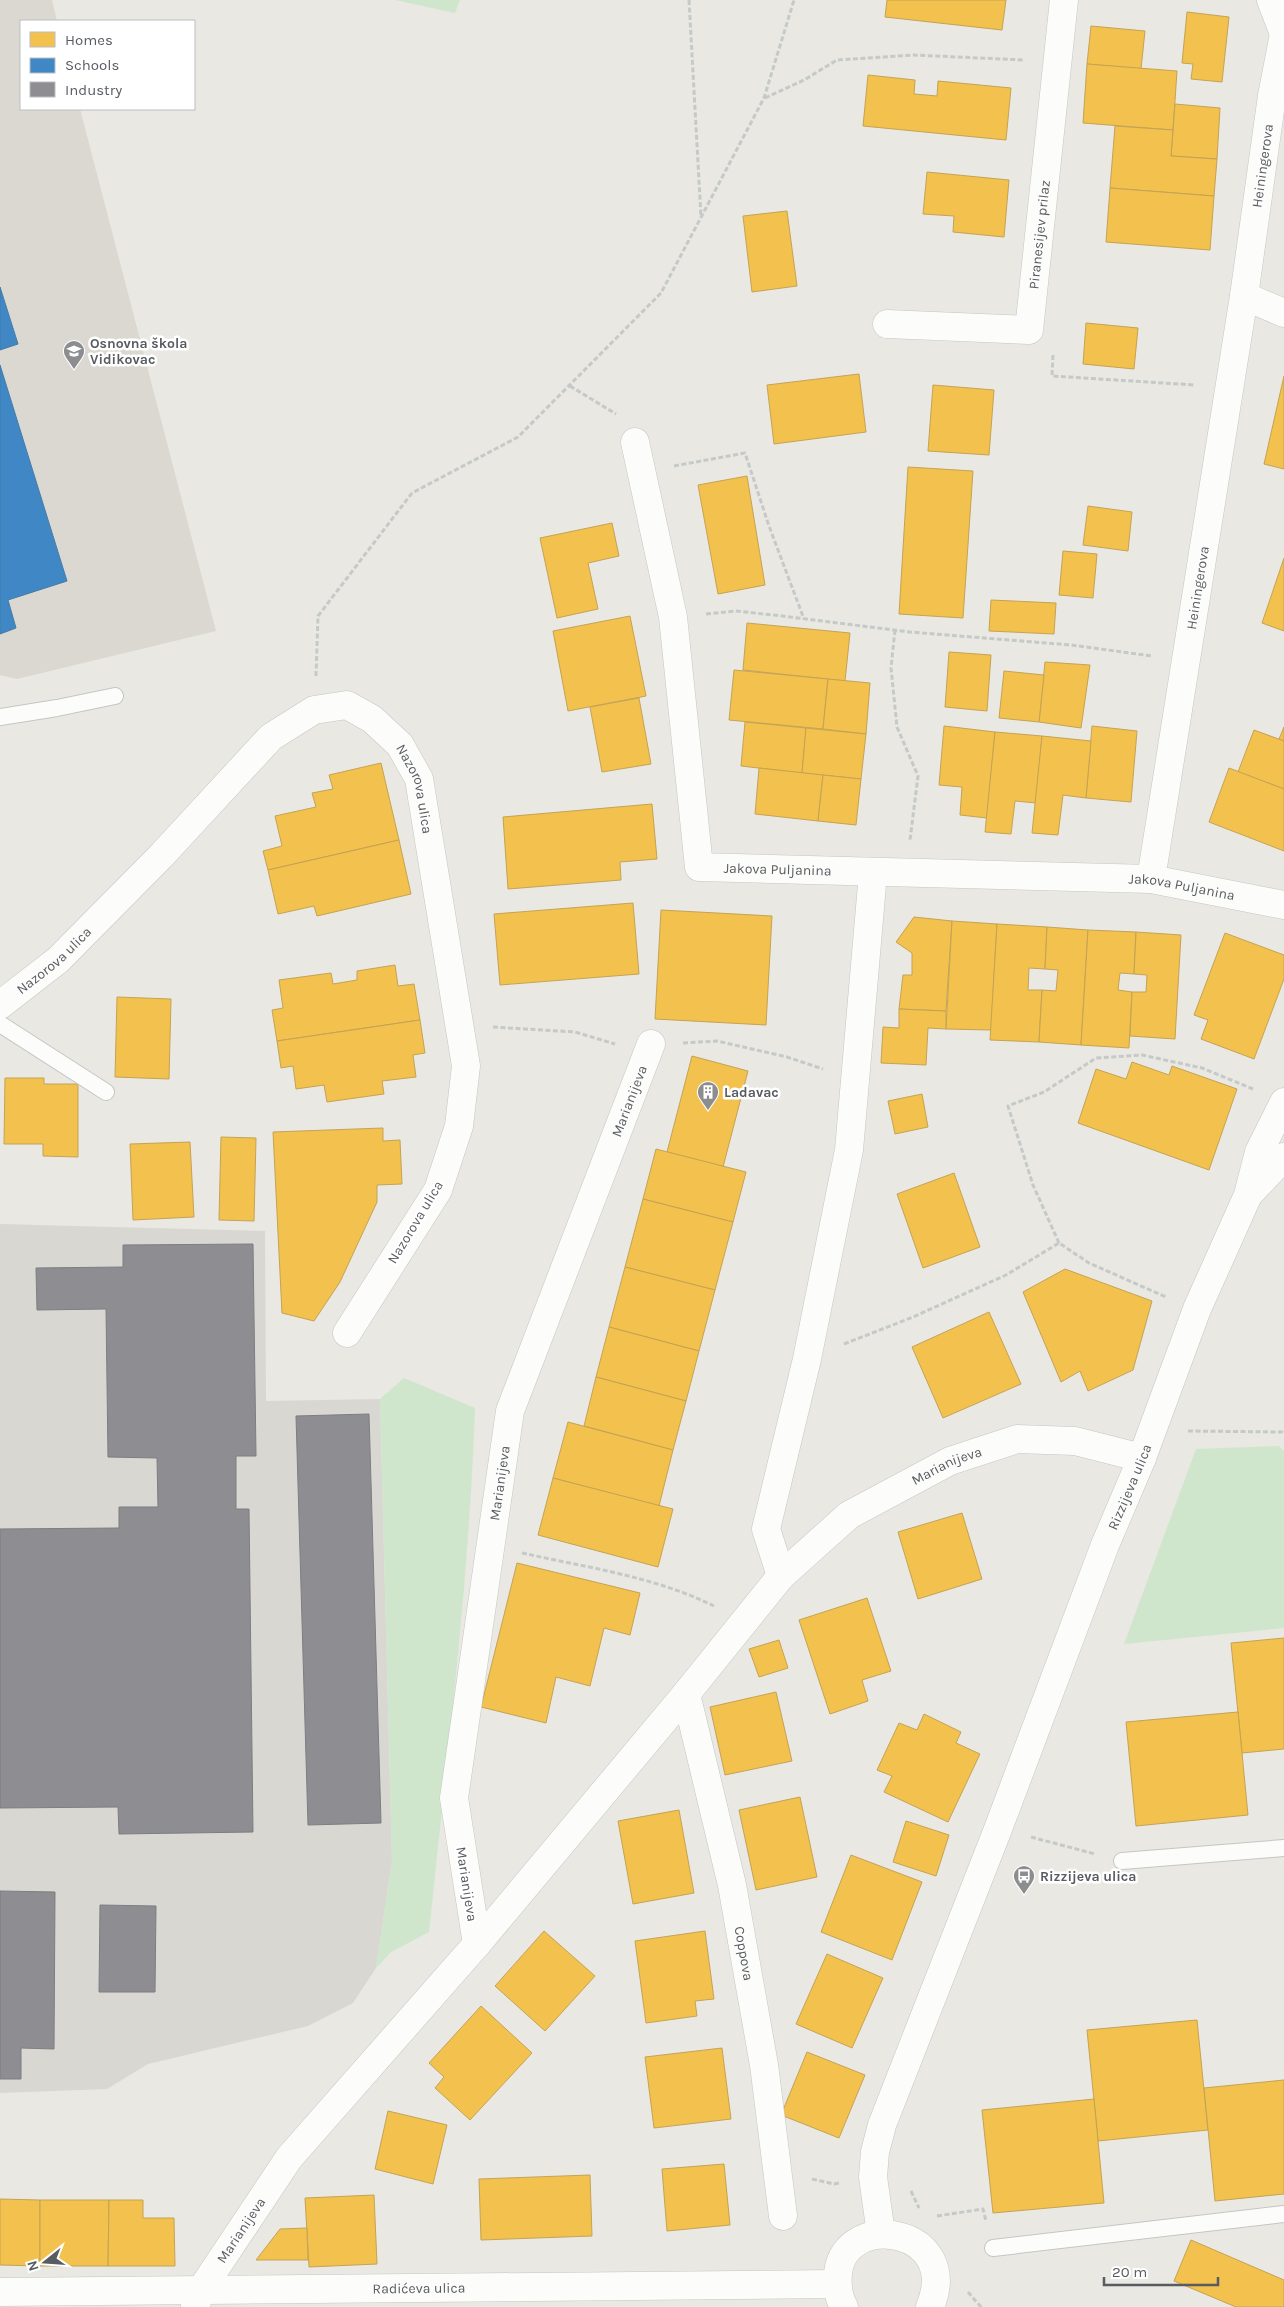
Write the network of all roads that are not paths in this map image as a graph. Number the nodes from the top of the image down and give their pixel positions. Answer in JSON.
{"nodes":[{"id":1,"x":1064,"y":0,"type":"edge"},
{"id":2,"x":1271,"y":0,"type":"edge"},
{"id":3,"x":1244,"y":296,"type":"junction"},
{"id":4,"x":1284,"y":313,"type":"edge"},
{"id":5,"x":887,"y":324,"type":"dead end"},
{"id":6,"x":635,"y":442,"type":"road end"},
{"id":7,"x":116,"y":696,"type":"dead end"},
{"id":8,"x":0,"y":717,"type":"edge"},
{"id":9,"x":873,"y":872,"type":"junction"},
{"id":10,"x":1151,"y":879,"type":"junction"},
{"id":11,"x":1284,"y":905,"type":"edge"},
{"id":12,"x":0,"y":1005,"type":"edge"},
{"id":13,"x":0,"y":1024,"type":"edge"},
{"id":14,"x":651,"y":1044,"type":"dead end"},
{"id":15,"x":106,"y":1092,"type":"dead end"},
{"id":16,"x":1283,"y":1104,"type":"edge"},
{"id":17,"x":1284,"y":1157,"type":"edge"},
{"id":18,"x":1248,"y":1196,"type":"junction"},
{"id":19,"x":347,"y":1333,"type":"dead end"},
{"id":20,"x":1142,"y":1458,"type":"junction"},
{"id":21,"x":781,"y":1576,"type":"junction"},
{"id":22,"x":686,"y":1694,"type":"junction"},
{"id":23,"x":1284,"y":1848,"type":"edge"},
{"id":24,"x":1122,"y":1861,"type":"road end"},
{"id":25,"x":477,"y":1944,"type":"junction"},
{"id":26,"x":1284,"y":2214,"type":"edge"},
{"id":27,"x":783,"y":2216,"type":"dead end"},
{"id":28,"x":881,"y":2234,"type":"junction"},
{"id":29,"x":993,"y":2248,"type":"road end"},
{"id":30,"x":707,"y":2286,"type":"junction"},
{"id":31,"x":0,"y":2292,"type":"edge"},
{"id":32,"x":841,"y":2296,"type":"edge"},
{"id":33,"x":198,"y":2298,"type":"edge"},
{"id":34,"x":740,"y":2307,"type":"edge"},
{"id":35,"x":930,"y":2307,"type":"edge"}],
"edges":[{"from":1,"to":5,"type":"street","name":"Piranesijev prilaz"},
{"from":2,"to":3,"type":"street","name":"Heiningerova"},
{"from":3,"to":4,"type":"street"},
{"from":3,"to":10,"type":"street","name":"Heiningerova"},
{"from":6,"to":9,"type":"street","name":"Jakova Puljanina"},
{"from":7,"to":8,"type":"lane"},
{"from":9,"to":10,"type":"street","name":"Jakova Puljanina"},
{"from":9,"to":21,"type":"street"},
{"from":10,"to":11,"type":"street","name":"Jakova Puljanina"},
{"from":12,"to":19,"type":"street","name":"Nazorova ulica"},
{"from":13,"to":15,"type":"lane"},
{"from":14,"to":25,"type":"street","name":"Marianijeva"},
{"from":16,"to":18,"type":"street","name":"Rizzijeva ulica"},
{"from":17,"to":18,"type":"street","name":"Rizzijeva ulica"},
{"from":18,"to":20,"type":"street","name":"Rizzijeva ulica"},
{"from":20,"to":21,"type":"street","name":"Marianijeva"},
{"from":20,"to":28,"type":"street","name":"Rizzijeva ulica"},
{"from":21,"to":22,"type":"street","name":"Marianijeva"},
{"from":22,"to":25,"type":"street","name":"Marianijeva"},
{"from":22,"to":27,"type":"street","name":"Coppova"},
{"from":23,"to":24,"type":"lane"},
{"from":25,"to":33,"type":"street","name":"Marianijeva"},
{"from":26,"to":29,"type":"lane"},
{"from":28,"to":32,"type":"street"},
{"from":28,"to":35,"type":"street"},
{"from":30,"to":32,"type":"street","name":"Radićeva ulica"},
{"from":30,"to":33,"type":"street","name":"Radićeva ulica"},
{"from":30,"to":34,"type":"street"},
{"from":31,"to":33,"type":"street","name":"Radićeva ulica"}]}
